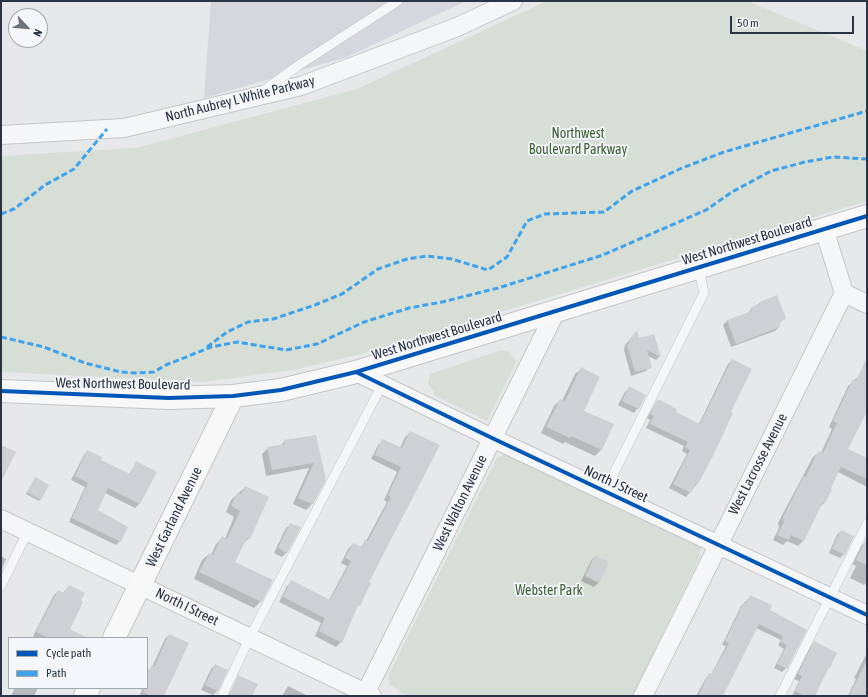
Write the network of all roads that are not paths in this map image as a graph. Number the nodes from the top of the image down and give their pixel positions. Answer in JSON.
{"nodes":[{"id":1,"x":398,"y":1,"type":"edge"},
{"id":2,"x":513,"y":1,"type":"edge"},
{"id":3,"x":254,"y":97,"type":"junction"},
{"id":4,"x":1,"y":135,"type":"edge"},
{"id":5,"x":867,"y":216,"type":"edge"},
{"id":6,"x":824,"y":229,"type":"junction"},
{"id":7,"x":699,"y":268,"type":"junction"},
{"id":8,"x":844,"y":293,"type":"junction"},
{"id":9,"x":867,"y":304,"type":"edge"},
{"id":10,"x":556,"y":311,"type":"junction"},
{"id":11,"x":356,"y":372,"type":"junction"},
{"id":12,"x":382,"y":385,"type":"junction"},
{"id":13,"x":1,"y":391,"type":"edge"},
{"id":14,"x":234,"y":396,"type":"junction"},
{"id":15,"x":492,"y":438,"type":"junction"},
{"id":16,"x":605,"y":491,"type":"junction"},
{"id":17,"x":1,"y":519,"type":"edge"},
{"id":18,"x":867,"y":524,"type":"edge"},
{"id":19,"x":28,"y":531,"type":"junction"},
{"id":20,"x":718,"y":544,"type":"junction"},
{"id":21,"x":140,"y":584,"type":"junction"},
{"id":22,"x":1,"y":586,"type":"edge"},
{"id":23,"x":830,"y":598,"type":"junction"},
{"id":24,"x":867,"y":615,"type":"edge"},
{"id":25,"x":114,"y":637,"type":"edge"},
{"id":26,"x":250,"y":637,"type":"junction"},
{"id":27,"x":367,"y":695,"type":"edge"},
{"id":28,"x":222,"y":696,"type":"edge"},
{"id":29,"x":643,"y":696,"type":"edge"},
{"id":30,"x":780,"y":696,"type":"edge"}],
"edges":[{"from":1,"to":3,"type":"lane"},
{"from":2,"to":3,"type":"street","name":"North Aubrey L White Parkway"},
{"from":3,"to":4,"type":"street","name":"North Aubrey L White Parkway"},
{"from":5,"to":6,"type":"main road","name":"West Northwest Boulevard"},
{"from":6,"to":7,"type":"main road","name":"West Northwest Boulevard"},
{"from":6,"to":8,"type":"street"},
{"from":7,"to":10,"type":"main road","name":"West Northwest Boulevard"},
{"from":7,"to":16,"type":"lane"},
{"from":8,"to":9,"type":"street"},
{"from":8,"to":20,"type":"street","name":"West Lacrosse Avenue"},
{"from":10,"to":11,"type":"main road","name":"West Northwest Boulevard"},
{"from":10,"to":15,"type":"street","name":"West Walton Avenue"},
{"from":11,"to":12,"type":"street","name":"North J Street"},
{"from":11,"to":14,"type":"main road","name":"West Northwest Boulevard"},
{"from":12,"to":15,"type":"street","name":"North J Street"},
{"from":12,"to":26,"type":"lane"},
{"from":13,"to":14,"type":"main road","name":"West Northwest Boulevard"},
{"from":14,"to":21,"type":"main road","name":"West Garland Avenue"},
{"from":15,"to":16,"type":"street","name":"North J Street"},
{"from":15,"to":27,"type":"street","name":"West Walton Avenue"},
{"from":16,"to":20,"type":"street","name":"North J Street"},
{"from":17,"to":19,"type":"street","name":"North I Street"},
{"from":18,"to":23,"type":"lane"},
{"from":19,"to":21,"type":"street","name":"North I Street"},
{"from":19,"to":22,"type":"lane"},
{"from":20,"to":23,"type":"street","name":"North J Street"},
{"from":20,"to":29,"type":"street","name":"West Lacrosse Avenue"},
{"from":21,"to":25,"type":"main road","name":"West Garland Avenue"},
{"from":21,"to":26,"type":"street","name":"North I Street"},
{"from":23,"to":24,"type":"street","name":"North J Street"},
{"from":23,"to":30,"type":"lane"},
{"from":26,"to":27,"type":"street","name":"North I Street"},
{"from":26,"to":28,"type":"lane"}]}
